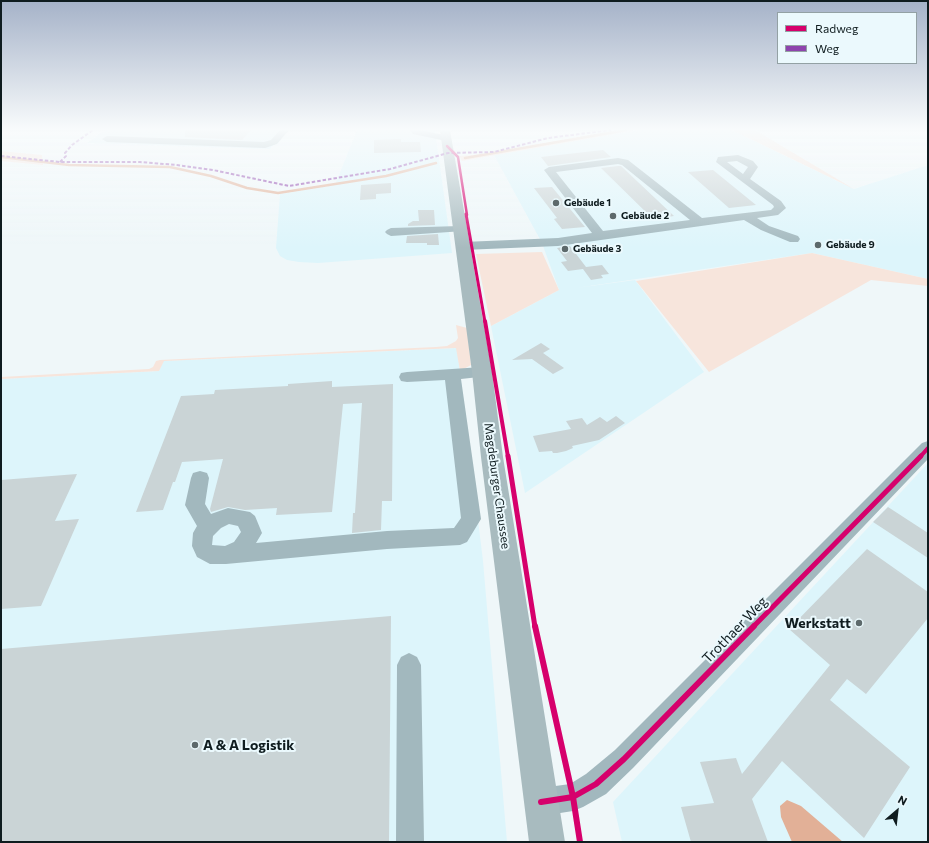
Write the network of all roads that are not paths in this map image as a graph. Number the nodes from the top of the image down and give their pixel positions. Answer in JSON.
{"nodes":[{"id":1,"x":451,"y":169,"type":"edge"},
{"id":2,"x":554,"y":169,"type":"edge"},
{"id":3,"x":634,"y":169,"type":"edge"},
{"id":4,"x":745,"y":179,"type":"dead end"},
{"id":5,"x":746,"y":216,"type":"junction"},
{"id":6,"x":700,"y":222,"type":"junction"},
{"id":7,"x":391,"y":232,"type":"dead end"},
{"id":8,"x":603,"y":234,"type":"junction"},
{"id":9,"x":462,"y":237,"type":"junction"},
{"id":10,"x":794,"y":239,"type":"dead end"},
{"id":11,"x":616,"y":244,"type":"dead end"},
{"id":12,"x":482,"y":372,"type":"junction"},
{"id":13,"x":452,"y":374,"type":"junction"},
{"id":14,"x":407,"y":377,"type":"dead end"},
{"id":15,"x":928,"y":448,"type":"edge"},
{"id":16,"x":200,"y":478,"type":"dead end"},
{"id":17,"x":208,"y":527,"type":"junction"},
{"id":18,"x":226,"y":555,"type":"junction"},
{"id":19,"x":409,"y":665,"type":"dead end"},
{"id":20,"x":541,"y":802,"type":"junction"},
{"id":21,"x":410,"y":842,"type":"edge"},
{"id":22,"x":547,"y":842,"type":"edge"}],
"edges":[{"from":1,"to":9,"type":"main road","name":"Magdeburger Chaussee"},
{"from":2,"to":8,"type":"street"},
{"from":3,"to":6,"type":"street"},
{"from":4,"to":5,"type":"street"},
{"from":5,"to":6,"type":"street"},
{"from":5,"to":10,"type":"street"},
{"from":6,"to":8,"type":"street"},
{"from":7,"to":9,"type":"street"},
{"from":8,"to":9,"type":"street"},
{"from":8,"to":11,"type":"street"},
{"from":9,"to":12,"type":"main road","name":"Magdeburger Chaussee"},
{"from":12,"to":13,"type":"street"},
{"from":12,"to":20,"type":"main road","name":"Magdeburger Chaussee"},
{"from":13,"to":14,"type":"street"},
{"from":13,"to":18,"type":"street"},
{"from":15,"to":20,"type":"street","name":"Trothaer Weg"},
{"from":16,"to":17,"type":"street"},
{"from":17,"to":18,"type":"street"},
{"from":17,"to":18,"type":"street"},
{"from":19,"to":21,"type":"street"},
{"from":20,"to":22,"type":"main road","name":"Magdeburger Chaussee"}]}
